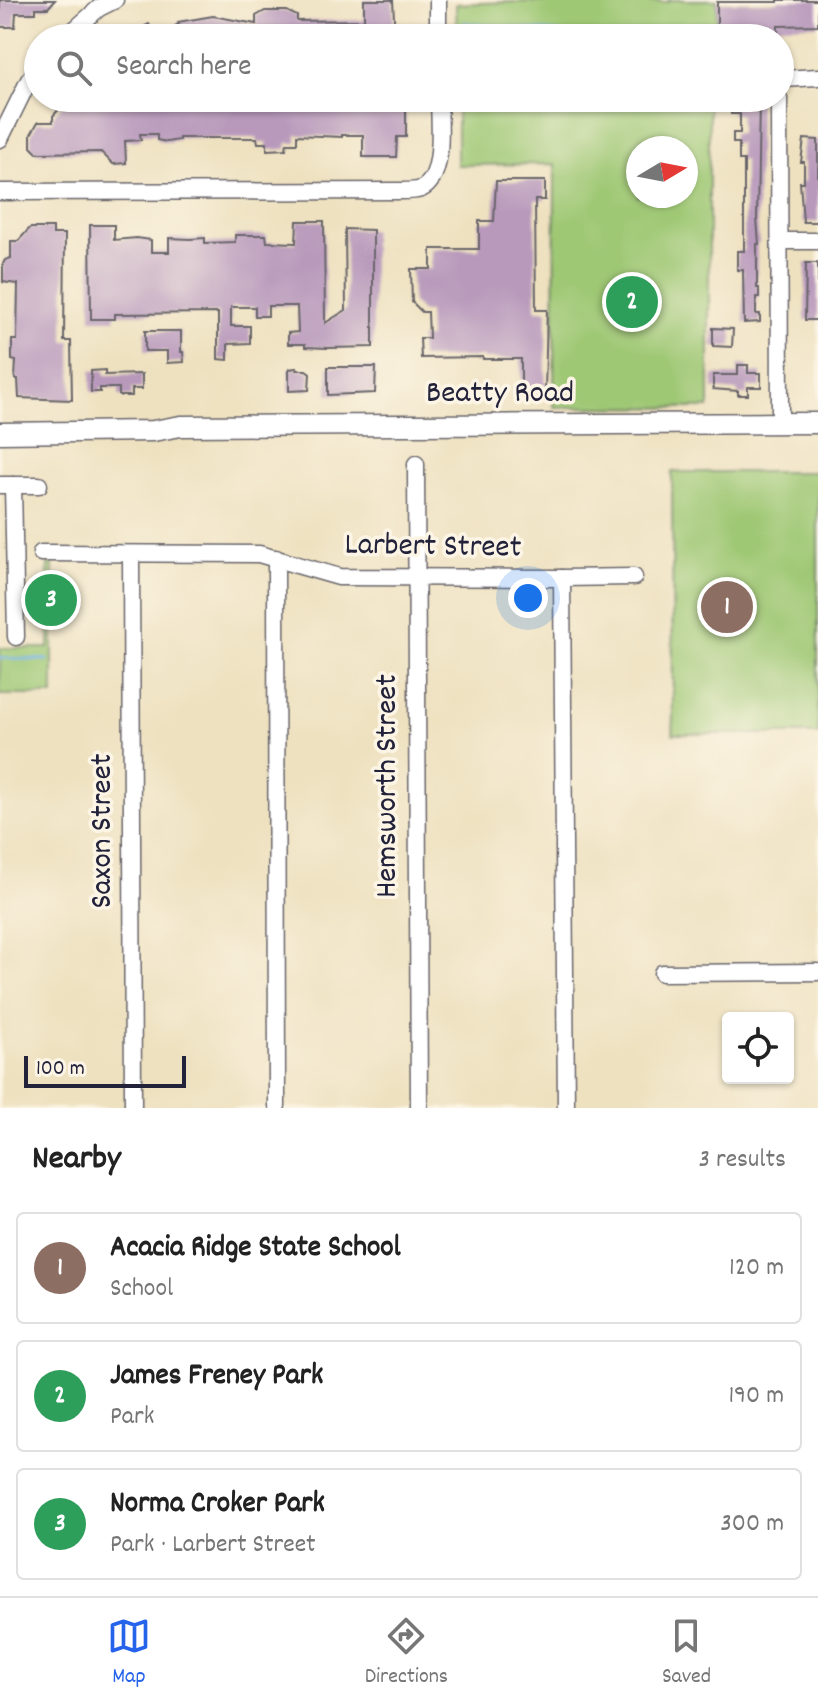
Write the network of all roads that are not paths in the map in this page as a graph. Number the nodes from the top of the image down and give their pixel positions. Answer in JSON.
{"nodes":[{"id":1,"x":115,"y":0,"type":"edge"},
{"id":2,"x":438,"y":0,"type":"edge"},
{"id":3,"x":81,"y":24,"type":"edge"},
{"id":4,"x":438,"y":24,"type":"edge"},
{"id":5,"x":818,"y":77,"type":"edge"},
{"id":6,"x":794,"y":80,"type":"edge"},
{"id":7,"x":24,"y":90,"type":"edge"},
{"id":8,"x":439,"y":112,"type":"edge"},
{"id":9,"x":779,"y":112,"type":"edge"},
{"id":10,"x":0,"y":139,"type":"edge"},
{"id":11,"x":0,"y":192,"type":"edge"},
{"id":12,"x":780,"y":241,"type":"junction"},
{"id":13,"x":818,"y":241,"type":"edge"},
{"id":14,"x":0,"y":420,"type":"edge"},
{"id":15,"x":780,"y":423,"type":"junction"},
{"id":16,"x":818,"y":423,"type":"edge"},
{"id":17,"x":181,"y":426,"type":"junction"},
{"id":18,"x":0,"y":433,"type":"edge"},
{"id":19,"x":416,"y":464,"type":"dead end"},
{"id":20,"x":7,"y":485,"type":"edge"},
{"id":21,"x":39,"y":485,"type":"dead end"},
{"id":22,"x":41,"y":553,"type":"dead end"},
{"id":23,"x":131,"y":554,"type":"junction"},
{"id":24,"x":276,"y":558,"type":"junction"},
{"id":25,"x":7,"y":570,"type":"edge"},
{"id":26,"x":634,"y":577,"type":"dead end"},
{"id":27,"x":416,"y":578,"type":"junction"},
{"id":28,"x":562,"y":578,"type":"junction"},
{"id":29,"x":16,"y":637,"type":"dead end"},
{"id":30,"x":818,"y":972,"type":"edge"},
{"id":31,"x":662,"y":973,"type":"dead end"},
{"id":32,"x":277,"y":1107,"type":"edge"},
{"id":33,"x":133,"y":1108,"type":"edge"},
{"id":34,"x":419,"y":1108,"type":"edge"},
{"id":35,"x":566,"y":1108,"type":"edge"}],
"edges":[{"from":1,"to":3,"type":"street"},
{"from":2,"to":4,"type":"street"},
{"from":5,"to":6,"type":"street"},
{"from":7,"to":10,"type":"street"},
{"from":8,"to":11,"type":"street"},
{"from":9,"to":12,"type":"street"},
{"from":12,"to":13,"type":"street"},
{"from":12,"to":15,"type":"street"},
{"from":14,"to":17,"type":"main road","name":"Beatty Road"},
{"from":15,"to":16,"type":"main road","name":"Beatty Road"},
{"from":15,"to":17,"type":"main road","name":"Beatty Road"},
{"from":17,"to":18,"type":"main road","name":"Beatty Road"},
{"from":19,"to":27,"type":"street","name":"Hemsworth Street"},
{"from":20,"to":21,"type":"street"},
{"from":20,"to":25,"type":"street"},
{"from":22,"to":23,"type":"street","name":"Larbert Street"},
{"from":23,"to":24,"type":"street","name":"Larbert Street"},
{"from":23,"to":33,"type":"street","name":"Saxon Street"},
{"from":24,"to":27,"type":"street","name":"Larbert Street"},
{"from":24,"to":32,"type":"street"},
{"from":25,"to":29,"type":"street"},
{"from":26,"to":28,"type":"street","name":"Larbert Street"},
{"from":27,"to":28,"type":"street","name":"Larbert Street"},
{"from":27,"to":34,"type":"street","name":"Hemsworth Street"},
{"from":28,"to":35,"type":"street"},
{"from":30,"to":31,"type":"street"}]}
